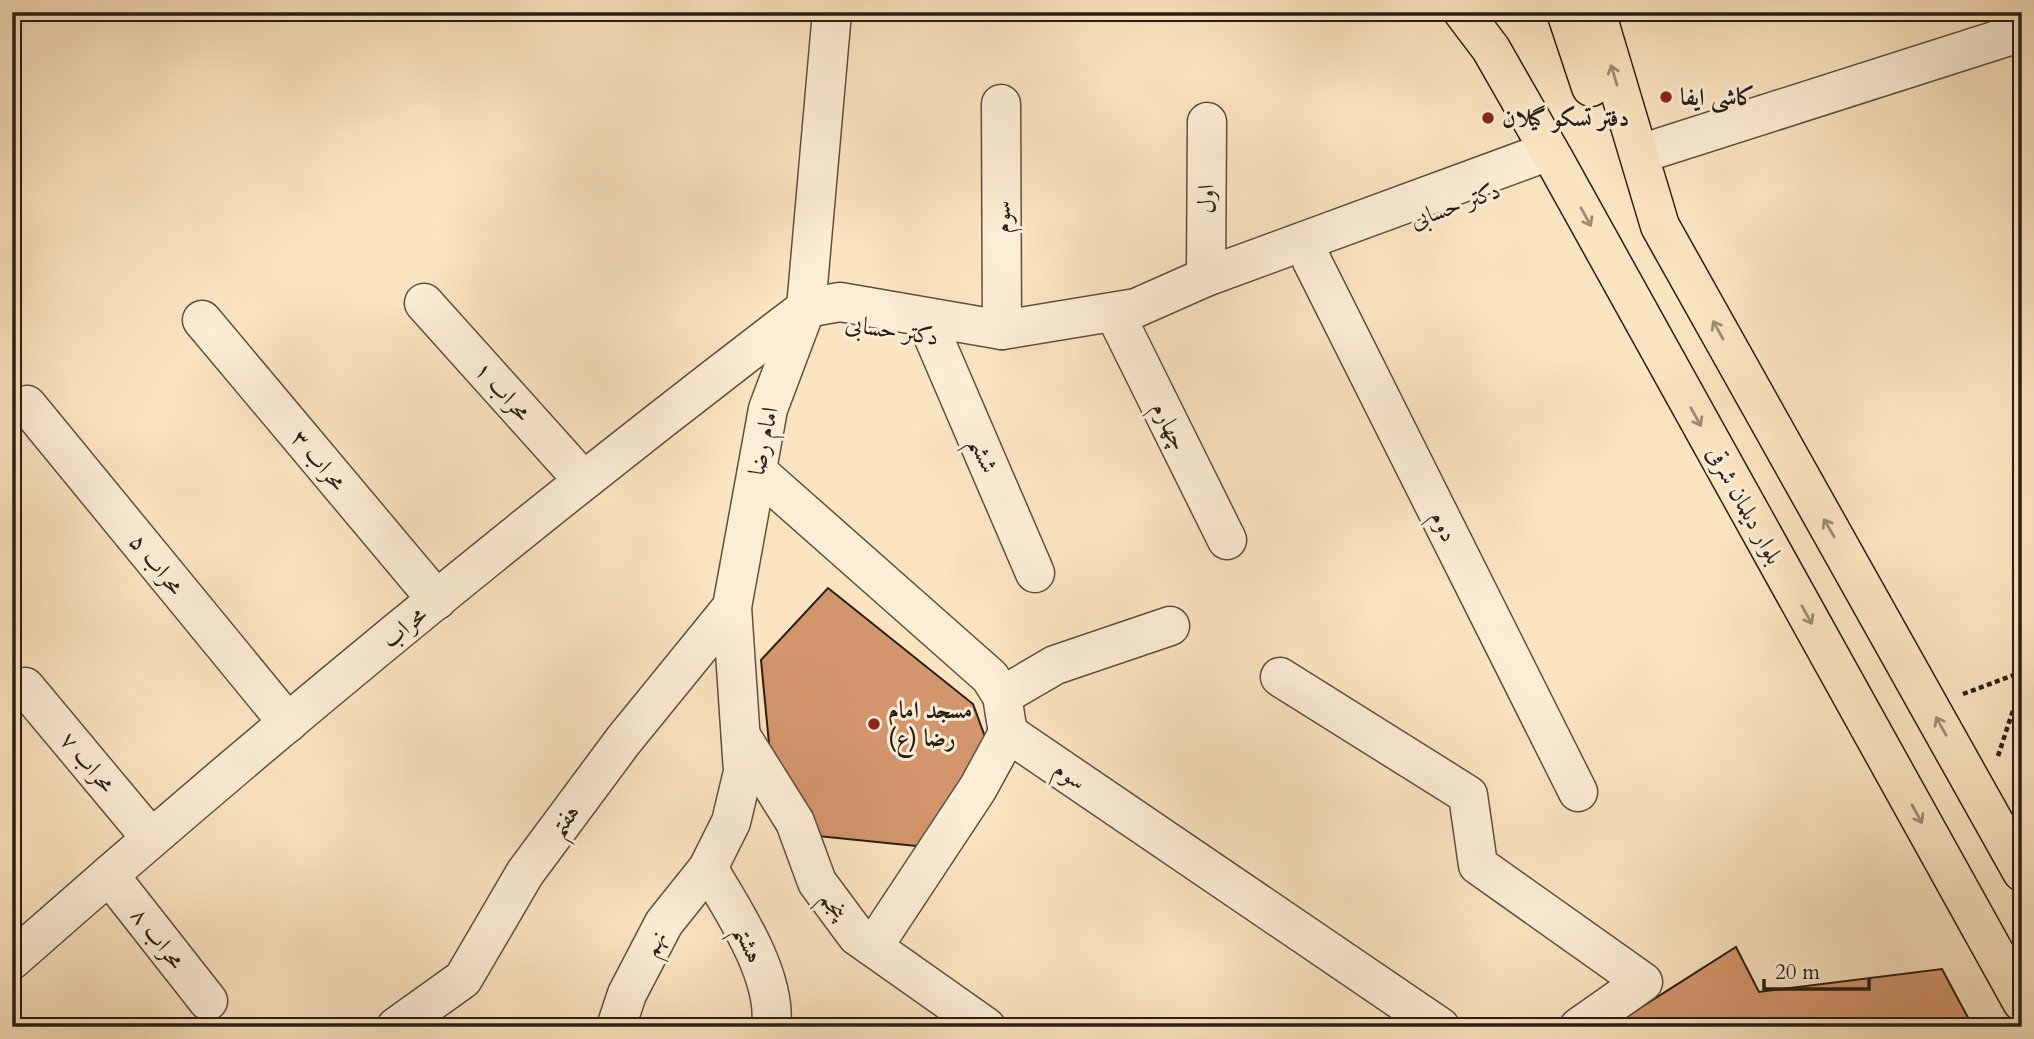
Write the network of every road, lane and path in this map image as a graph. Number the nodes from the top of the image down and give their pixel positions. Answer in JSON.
{"nodes":[{"id":1,"x":832,"y":12,"type":"edge"},
{"id":2,"x":1463,"y":12,"type":"edge"},
{"id":3,"x":1566,"y":12,"type":"edge"},
{"id":4,"x":1598,"y":12,"type":"edge"},
{"id":5,"x":1487,"y":30,"type":"edge"},
{"id":6,"x":2022,"y":32,"type":"edge"},
{"id":7,"x":1001,"y":104,"type":"dead end"},
{"id":8,"x":1207,"y":122,"type":"dead end"},
{"id":9,"x":1640,"y":154,"type":"junction"},
{"id":10,"x":1553,"y":159,"type":"junction"},
{"id":11,"x":1660,"y":226,"type":"junction"},
{"id":12,"x":1311,"y":259,"type":"junction"},
{"id":13,"x":1206,"y":277,"type":"junction"},
{"id":14,"x":424,"y":303,"type":"dead end"},
{"id":15,"x":806,"y":308,"type":"junction"},
{"id":16,"x":202,"y":320,"type":"dead end"},
{"id":17,"x":1117,"y":320,"type":"junction"},
{"id":18,"x":1002,"y":330,"type":"junction"},
{"id":19,"x":933,"y":336,"type":"junction"},
{"id":20,"x":27,"y":405,"type":"dead end"},
{"id":21,"x":757,"y":471,"type":"junction"},
{"id":22,"x":583,"y":480,"type":"junction"},
{"id":23,"x":1227,"y":540,"type":"dead end"},
{"id":24,"x":1035,"y":573,"type":"dead end"},
{"id":25,"x":437,"y":600,"type":"junction"},
{"id":26,"x":732,"y":607,"type":"junction"},
{"id":27,"x":1170,"y":626,"type":"dead end"},
{"id":28,"x":2022,"y":672,"type":"edge"},
{"id":29,"x":1280,"y":677,"type":"dead end"},
{"id":30,"x":2022,"y":684,"type":"edge"},
{"id":31,"x":25,"y":687,"type":"dead end"},
{"id":32,"x":1929,"y":706,"type":"junction"},
{"id":33,"x":1005,"y":714,"type":"junction"},
{"id":34,"x":288,"y":723,"type":"junction"},
{"id":35,"x":740,"y":734,"type":"junction"},
{"id":36,"x":1578,"y":792,"type":"dead end"},
{"id":37,"x":1983,"y":803,"type":"junction"},
{"id":38,"x":151,"y":838,"type":"junction"},
{"id":39,"x":708,"y":868,"type":"junction"},
{"id":40,"x":2022,"y":872,"type":"edge"},
{"id":41,"x":109,"y":874,"type":"junction"},
{"id":42,"x":873,"y":947,"type":"junction"},
{"id":43,"x":12,"y":960,"type":"edge"},
{"id":44,"x":208,"y":1001,"type":"dead end"},
{"id":45,"x":2022,"y":1002,"type":"edge"},
{"id":46,"x":396,"y":1027,"type":"edge"},
{"id":47,"x":616,"y":1027,"type":"edge"},
{"id":48,"x":771,"y":1027,"type":"edge"},
{"id":49,"x":986,"y":1027,"type":"edge"},
{"id":50,"x":1440,"y":1027,"type":"edge"},
{"id":51,"x":1579,"y":1027,"type":"edge"}],
"edges":[{"from":1,"to":15,"type":"street","name":"امام رضا"},
{"from":2,"to":5,"type":"main road","name":"بلوار دیلمان شرقی"},
{"from":3,"to":11,"type":"main road"},
{"from":9,"to":4,"type":"main road","one_way":true},
{"from":5,"to":10,"type":"main road","name":"بلوار دیلمان شرقی"},
{"from":6,"to":9,"type":"street"},
{"from":7,"to":18,"type":"street","name":"سوم"},
{"from":8,"to":13,"type":"street","name":"اول"},
{"from":9,"to":11,"type":"main road"},
{"from":10,"to":12,"type":"street","name":"دکتر حسابی"},
{"from":10,"to":13,"type":"street","name":"دکتر حسابی"},
{"from":10,"to":45,"type":"main road","name":"بلوار دیلمان شرقی","one_way":true},
{"from":32,"to":11,"type":"main road","one_way":true},
{"from":12,"to":17,"type":"street","name":"دکتر حسابی"},
{"from":12,"to":36,"type":"street","name":"دوم"},
{"from":13,"to":17,"type":"street","name":"دکتر حسابی"},
{"from":14,"to":22,"type":"street","name":"محراب ۱"},
{"from":15,"to":18,"type":"street","name":"دکتر حسابی"},
{"from":15,"to":19,"type":"street","name":"دکتر حسابی"},
{"from":15,"to":21,"type":"street","name":"امام رضا"},
{"from":15,"to":22,"type":"street","name":"محراب"},
{"from":16,"to":25,"type":"street","name":"محراب ۳"},
{"from":17,"to":18,"type":"street","name":"دکتر حسابی"},
{"from":17,"to":19,"type":"street","name":"دکتر حسابی"},
{"from":17,"to":23,"type":"street","name":"چهارم"},
{"from":19,"to":24,"type":"street","name":"ششم"},
{"from":20,"to":34,"type":"street","name":"محراب ۵"},
{"from":21,"to":26,"type":"street","name":"امام رضا"},
{"from":21,"to":33,"type":"street","name":"سوم"},
{"from":22,"to":25,"type":"street","name":"محراب"},
{"from":25,"to":34,"type":"street","name":"محراب"},
{"from":26,"to":35,"type":"street","name":"امام رضا"},
{"from":26,"to":46,"type":"street","name":"هفتم"},
{"from":27,"to":33,"type":"street"},
{"from":28,"to":32,"type":"path"},
{"from":29,"to":51,"type":"street"},
{"from":30,"to":37,"type":"path"},
{"from":31,"to":38,"type":"street","name":"محراب ۷"},
{"from":37,"to":32,"type":"main road","one_way":true},
{"from":33,"to":42,"type":"street"},
{"from":33,"to":50,"type":"street","name":"سوم"},
{"from":34,"to":38,"type":"street","name":"محراب"},
{"from":35,"to":39,"type":"street","name":"امام رضا"},
{"from":35,"to":42,"type":"street","name":"پنجم"},
{"from":37,"to":40,"type":"main road"},
{"from":38,"to":41,"type":"street","name":"محراب"},
{"from":39,"to":47,"type":"street","name":"نهم"},
{"from":39,"to":48,"type":"street","name":"هشتم"},
{"from":41,"to":43,"type":"street","name":"محراب"},
{"from":41,"to":44,"type":"street","name":"محراب ۸"},
{"from":42,"to":49,"type":"street","name":"پنجم"}]}
